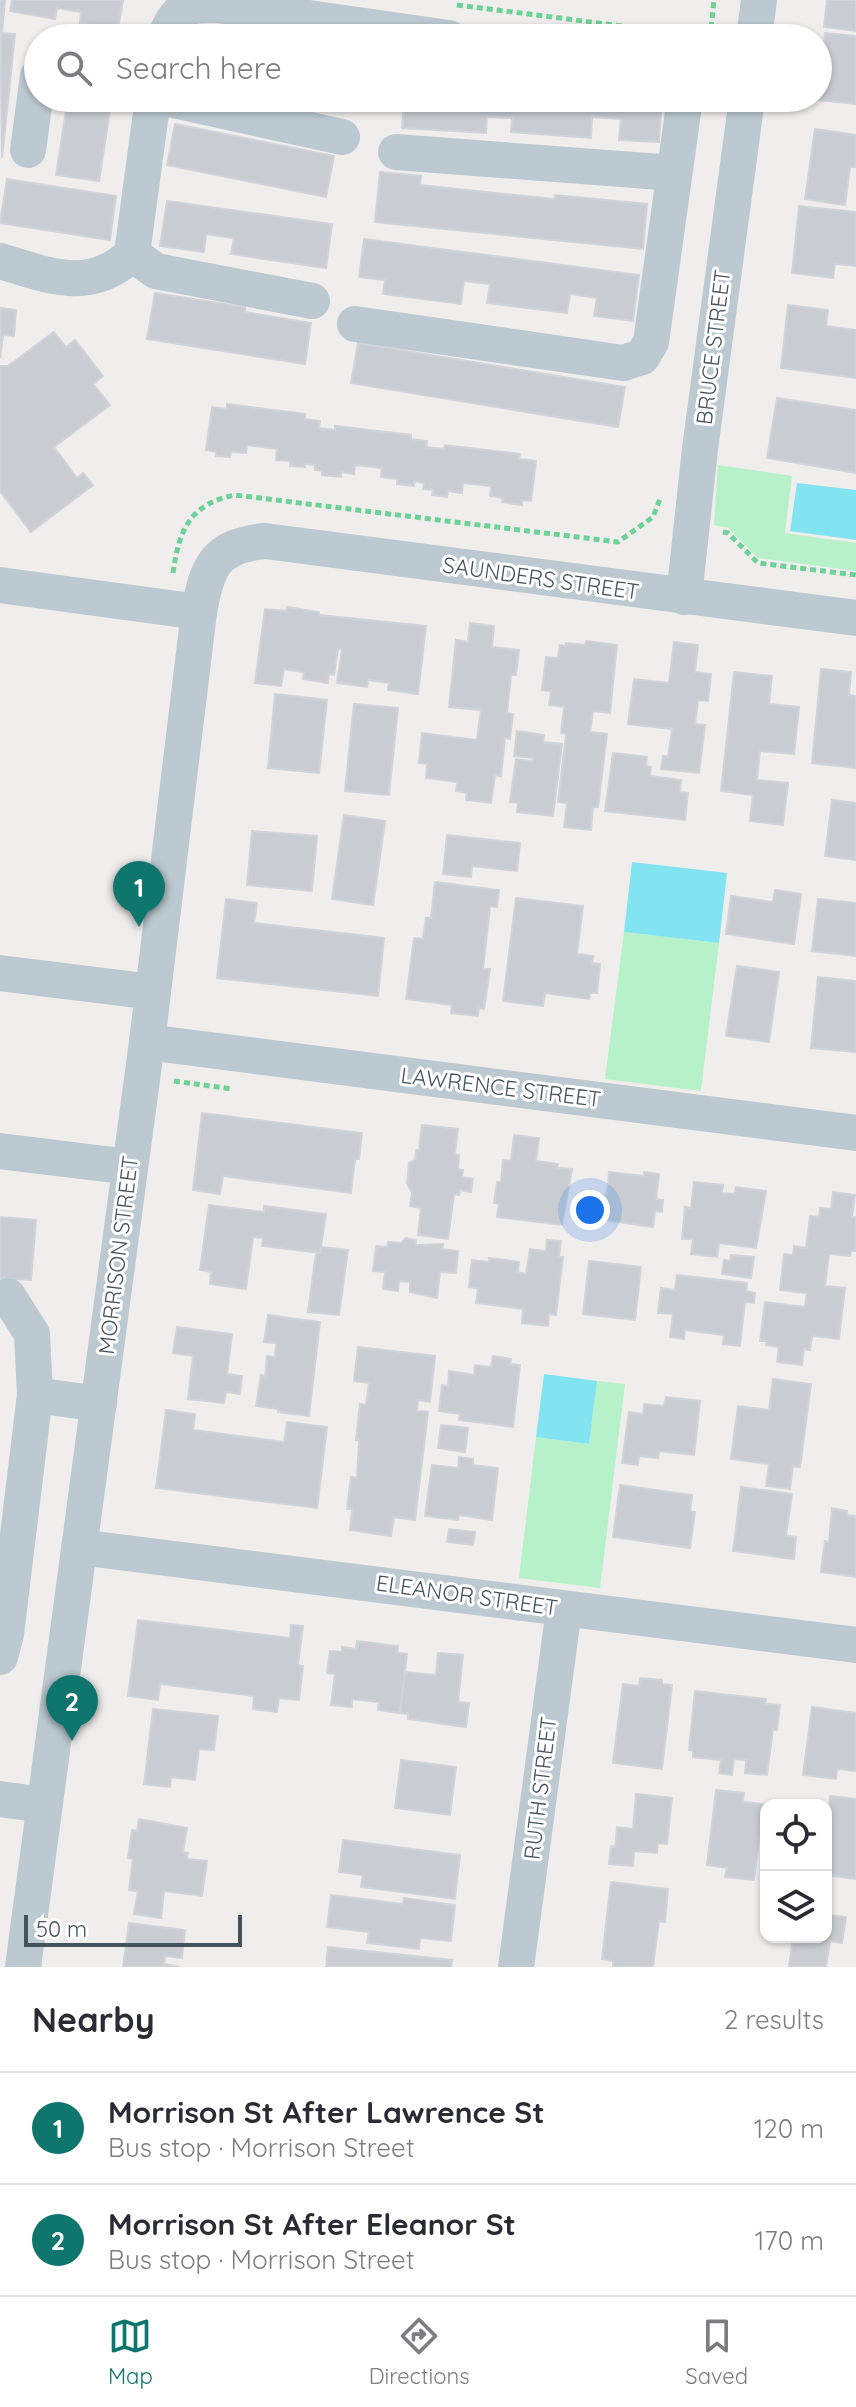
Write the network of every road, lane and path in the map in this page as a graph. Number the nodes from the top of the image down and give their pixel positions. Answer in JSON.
{"nodes":[{"id":1,"x":714,"y":0,"type":"edge"},
{"id":2,"x":759,"y":0,"type":"edge"},
{"id":3,"x":450,"y":21,"type":"edge"},
{"id":4,"x":171,"y":24,"type":"edge"},
{"id":5,"x":499,"y":24,"type":"edge"},
{"id":6,"x":711,"y":24,"type":"edge"},
{"id":7,"x":756,"y":24,"type":"edge"},
{"id":8,"x":33,"y":112,"type":"edge"},
{"id":9,"x":151,"y":112,"type":"edge"},
{"id":10,"x":228,"y":112,"type":"edge"},
{"id":11,"x":683,"y":112,"type":"edge"},
{"id":12,"x":745,"y":112,"type":"edge"},
{"id":13,"x":342,"y":137,"type":"dead end"},
{"id":14,"x":28,"y":150,"type":"dead end"},
{"id":15,"x":396,"y":152,"type":"dead end"},
{"id":16,"x":674,"y":173,"type":"junction"},
{"id":17,"x":132,"y":254,"type":"junction"},
{"id":18,"x":0,"y":261,"type":"edge"},
{"id":19,"x":312,"y":301,"type":"dead end"},
{"id":20,"x":355,"y":324,"type":"dead end"},
{"id":21,"x":662,"y":495,"type":"dead end"},
{"id":22,"x":644,"y":524,"type":"junction"},
{"id":23,"x":656,"y":525,"type":"dead end"},
{"id":24,"x":718,"y":532,"type":"dead end"},
{"id":25,"x":228,"y":551,"type":"joint"},
{"id":26,"x":856,"y":575,"type":"edge"},
{"id":27,"x":0,"y":585,"type":"edge"},
{"id":28,"x":684,"y":597,"type":"junction"},
{"id":29,"x":184,"y":609,"type":"junction"},
{"id":30,"x":856,"y":618,"type":"edge"},
{"id":31,"x":0,"y":973,"type":"edge"},
{"id":32,"x":153,"y":992,"type":"junction"},
{"id":33,"x":147,"y":1042,"type":"junction"},
{"id":34,"x":856,"y":1133,"type":"edge"},
{"id":35,"x":0,"y":1151,"type":"edge"},
{"id":36,"x":130,"y":1167,"type":"junction"},
{"id":37,"x":6,"y":1298,"type":"edge"},
{"id":38,"x":35,"y":1395,"type":"junction"},
{"id":39,"x":99,"y":1404,"type":"junction"},
{"id":40,"x":12,"y":1492,"type":"edge"},
{"id":41,"x":79,"y":1547,"type":"junction"},
{"id":42,"x":564,"y":1609,"type":"junction"},
{"id":43,"x":856,"y":1645,"type":"edge"},
{"id":44,"x":0,"y":1657,"type":"edge"},
{"id":45,"x":0,"y":1799,"type":"edge"},
{"id":46,"x":44,"y":1805,"type":"junction"},
{"id":47,"x":23,"y":1967,"type":"edge"},
{"id":48,"x":516,"y":1967,"type":"edge"}],
"edges":[{"from":1,"to":6,"type":"path"},
{"from":2,"to":7,"type":"street"},
{"from":3,"to":4,"type":"street"},
{"from":3,"to":5,"type":"path"},
{"from":8,"to":14,"type":"street"},
{"from":9,"to":17,"type":"street"},
{"from":10,"to":13,"type":"street"},
{"from":11,"to":16,"type":"street"},
{"from":12,"to":28,"type":"street","name":"BRUCE STREET"},
{"from":15,"to":16,"type":"street"},
{"from":16,"to":20,"type":"street"},
{"from":17,"to":18,"type":"street"},
{"from":17,"to":19,"type":"street"},
{"from":21,"to":22,"type":"path"},
{"from":22,"to":23,"type":"path"},
{"from":22,"to":29,"type":"path"},
{"from":24,"to":26,"type":"path"},
{"from":25,"to":28,"type":"street","name":"SAUNDERS STREET"},
{"from":25,"to":29,"type":"street","name":"MORRISON STREET"},
{"from":27,"to":29,"type":"street"},
{"from":28,"to":30,"type":"street","name":"SAUNDERS STREET"},
{"from":29,"to":32,"type":"street","name":"MORRISON STREET"},
{"from":31,"to":32,"type":"street"},
{"from":32,"to":33,"type":"street","name":"MORRISON STREET"},
{"from":33,"to":34,"type":"street","name":"LAWRENCE STREET"},
{"from":33,"to":36,"type":"street","name":"MORRISON STREET"},
{"from":35,"to":36,"type":"street"},
{"from":36,"to":39,"type":"street","name":"MORRISON STREET"},
{"from":37,"to":38,"type":"street"},
{"from":38,"to":39,"type":"street"},
{"from":38,"to":40,"type":"street"},
{"from":39,"to":41,"type":"street","name":"MORRISON STREET"},
{"from":40,"to":44,"type":"street"},
{"from":41,"to":42,"type":"street","name":"ELEANOR STREET"},
{"from":41,"to":46,"type":"street","name":"MORRISON STREET"},
{"from":42,"to":43,"type":"street","name":"ELEANOR STREET"},
{"from":42,"to":48,"type":"street","name":"RUTH STREET"},
{"from":45,"to":46,"type":"street"},
{"from":46,"to":47,"type":"street","name":"MORRISON STREET"}]}
